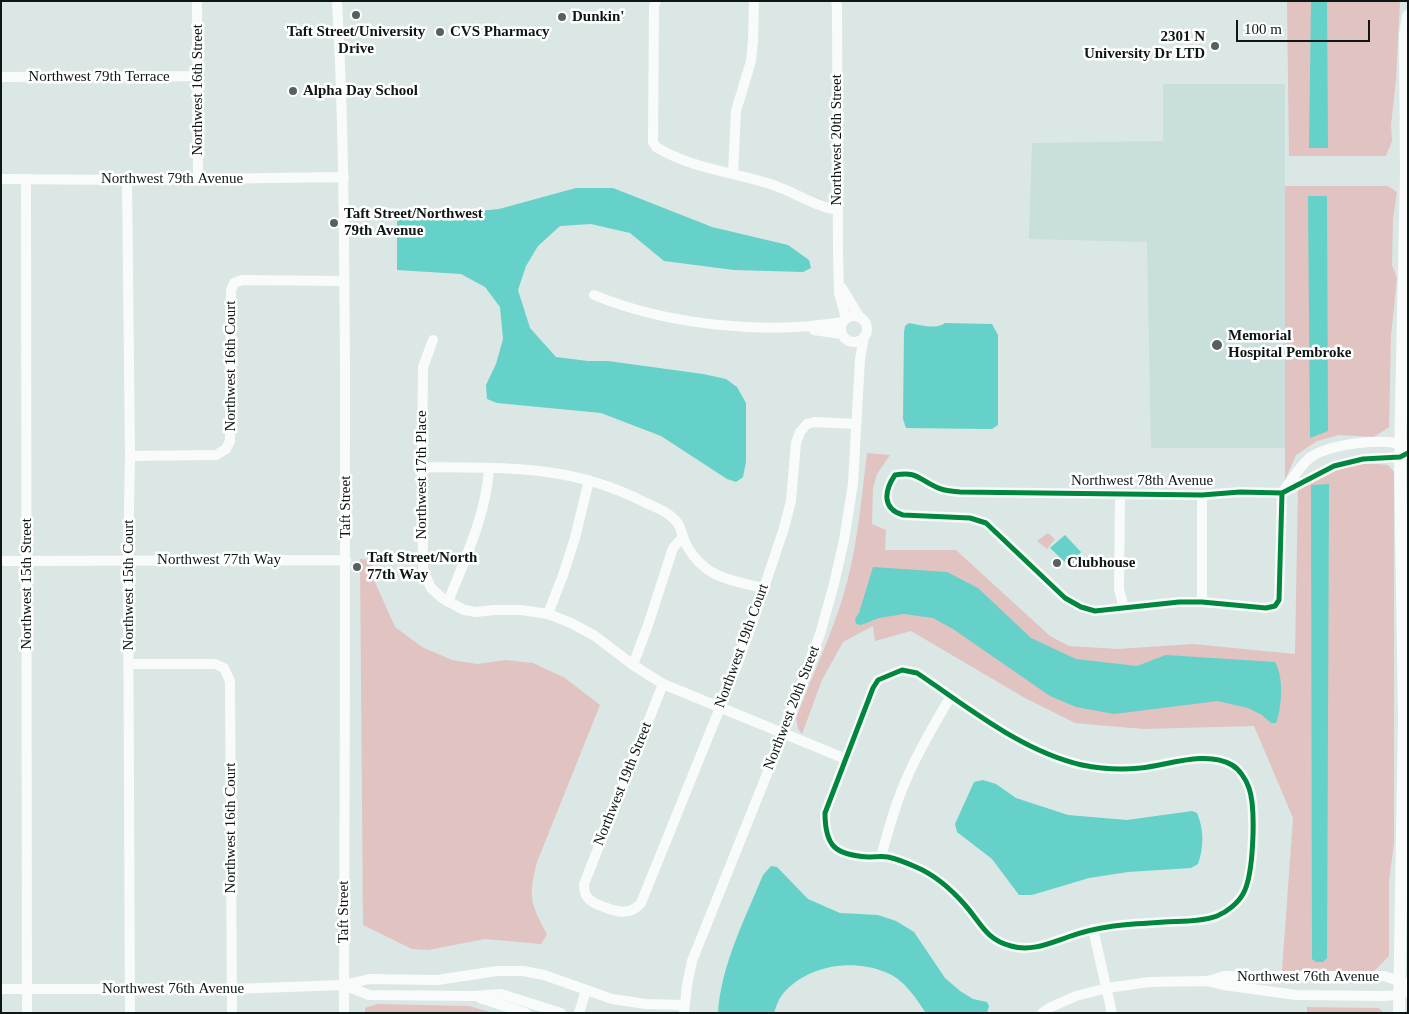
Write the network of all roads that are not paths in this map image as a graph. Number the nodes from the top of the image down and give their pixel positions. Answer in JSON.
{"nodes":[{"id":1,"x":197,"y":1,"type":"edge"},
{"id":2,"x":337,"y":1,"type":"edge"},
{"id":3,"x":656,"y":1,"type":"edge"},
{"id":4,"x":754,"y":1,"type":"edge"},
{"id":5,"x":836,"y":1,"type":"edge"},
{"id":6,"x":1408,"y":16,"type":"edge"},
{"id":7,"x":197,"y":76,"type":"junction"},
{"id":8,"x":1,"y":77,"type":"edge"},
{"id":9,"x":733,"y":174,"type":"junction"},
{"id":10,"x":344,"y":177,"type":"junction"},
{"id":11,"x":1,"y":179,"type":"edge"},
{"id":12,"x":26,"y":179,"type":"junction"},
{"id":13,"x":198,"y":179,"type":"junction"},
{"id":14,"x":127,"y":180,"type":"junction"},
{"id":15,"x":838,"y":210,"type":"junction"},
{"id":16,"x":839,"y":280,"type":"junction"},
{"id":17,"x":344,"y":281,"type":"junction"},
{"id":18,"x":594,"y":296,"type":"dead end"},
{"id":19,"x":860,"y":318,"type":"junction"},
{"id":20,"x":844,"y":320,"type":"junction"},
{"id":21,"x":796,"y":327,"type":"junction"},
{"id":22,"x":864,"y":337,"type":"junction"},
{"id":23,"x":844,"y":338,"type":"junction"},
{"id":24,"x":433,"y":340,"type":"dead end"},
{"id":25,"x":858,"y":392,"type":"junction"},
{"id":26,"x":856,"y":424,"type":"junction"},
{"id":27,"x":1404,"y":450,"type":"edge"},
{"id":28,"x":130,"y":456,"type":"junction"},
{"id":29,"x":422,"y":467,"type":"junction"},
{"id":30,"x":489,"y":468,"type":"junction"},
{"id":31,"x":589,"y":480,"type":"junction"},
{"id":32,"x":1282,"y":492,"type":"junction"},
{"id":33,"x":1120,"y":494,"type":"junction"},
{"id":34,"x":1202,"y":495,"type":"junction"},
{"id":35,"x":683,"y":537,"type":"junction"},
{"id":36,"x":1,"y":560,"type":"edge"},
{"id":37,"x":128,"y":560,"type":"junction"},
{"id":38,"x":346,"y":560,"type":"junction"},
{"id":39,"x":27,"y":561,"type":"junction"},
{"id":40,"x":763,"y":588,"type":"junction"},
{"id":41,"x":448,"y":602,"type":"junction"},
{"id":42,"x":1202,"y":602,"type":"junction"},
{"id":43,"x":1124,"y":608,"type":"junction"},
{"id":44,"x":548,"y":614,"type":"junction"},
{"id":45,"x":129,"y":664,"type":"junction"},
{"id":46,"x":632,"y":665,"type":"junction"},
{"id":47,"x":663,"y":684,"type":"junction"},
{"id":48,"x":951,"y":696,"type":"junction"},
{"id":49,"x":720,"y":707,"type":"junction"},
{"id":50,"x":1406,"y":718,"type":"edge"},
{"id":51,"x":783,"y":734,"type":"junction"},
{"id":52,"x":846,"y":759,"type":"junction"},
{"id":53,"x":881,"y":857,"type":"junction"},
{"id":54,"x":636,"y":908,"type":"joint"},
{"id":55,"x":1093,"y":929,"type":"junction"},
{"id":56,"x":1330,"y":976,"type":"junction"},
{"id":57,"x":1208,"y":981,"type":"junction"},
{"id":58,"x":1403,"y":983,"type":"edge"},
{"id":59,"x":344,"y":984,"type":"junction"},
{"id":60,"x":1107,"y":988,"type":"junction"},
{"id":61,"x":1,"y":989,"type":"edge"},
{"id":62,"x":27,"y":989,"type":"junction"},
{"id":63,"x":130,"y":989,"type":"junction"},
{"id":64,"x":232,"y":989,"type":"junction"},
{"id":65,"x":586,"y":990,"type":"junction"},
{"id":66,"x":1403,"y":993,"type":"edge"},
{"id":67,"x":1330,"y":995,"type":"junction"},
{"id":68,"x":474,"y":996,"type":"junction"},
{"id":69,"x":684,"y":1009,"type":"edge"},
{"id":70,"x":27,"y":1013,"type":"edge"},
{"id":71,"x":130,"y":1013,"type":"edge"},
{"id":72,"x":232,"y":1013,"type":"edge"},
{"id":73,"x":344,"y":1013,"type":"edge"},
{"id":74,"x":526,"y":1013,"type":"edge"},
{"id":75,"x":561,"y":1013,"type":"edge"},
{"id":76,"x":579,"y":1013,"type":"edge"},
{"id":77,"x":1042,"y":1013,"type":"edge"},
{"id":78,"x":1112,"y":1013,"type":"edge"},
{"id":79,"x":1399,"y":1013,"type":"edge"}],
"edges":[{"from":1,"to":7,"type":"street","name":"Northwest 16th Street"},
{"from":2,"to":10,"type":"street","name":"Taft Street"},
{"from":3,"to":9,"type":"street"},
{"from":4,"to":9,"type":"street"},
{"from":5,"to":15,"type":"street","name":"Northwest 20th Street"},
{"from":6,"to":27,"type":"main road"},
{"from":7,"to":8,"type":"street","name":"Northwest 79th Terrace"},
{"from":7,"to":13,"type":"street","name":"Northwest 16th Street"},
{"from":9,"to":15,"type":"street"},
{"from":10,"to":13,"type":"street","name":"Northwest 79th Avenue"},
{"from":10,"to":17,"type":"street","name":"Taft Street"},
{"from":11,"to":12,"type":"street","name":"Northwest 79th Avenue"},
{"from":12,"to":14,"type":"street","name":"Northwest 79th Avenue"},
{"from":12,"to":39,"type":"street","name":"Northwest 15th Street"},
{"from":13,"to":14,"type":"street","name":"Northwest 79th Avenue"},
{"from":14,"to":28,"type":"street","name":"Northwest 15th Court"},
{"from":15,"to":16,"type":"street","name":"Northwest 20th Street"},
{"from":16,"to":19,"type":"street","name":"Northwest 20th Street"},
{"from":16,"to":20,"type":"street","name":"Northwest 20th Street"},
{"from":17,"to":28,"type":"street","name":"Northwest 16th Court"},
{"from":17,"to":38,"type":"street","name":"Taft Street"},
{"from":18,"to":21,"type":"street"},
{"from":19,"to":20,"type":"street"},
{"from":19,"to":22,"type":"street"},
{"from":20,"to":21,"type":"street"},
{"from":20,"to":23,"type":"street"},
{"from":21,"to":23,"type":"street"},
{"from":22,"to":23,"type":"street"},
{"from":22,"to":25,"type":"street","name":"Northwest 20th Street"},
{"from":23,"to":25,"type":"street","name":"Northwest 20th Street"},
{"from":24,"to":29,"type":"street","name":"Northwest 17th Place"},
{"from":25,"to":26,"type":"street","name":"Northwest 20th Street"},
{"from":26,"to":40,"type":"street","name":"Northwest 19th Court"},
{"from":26,"to":51,"type":"street","name":"Northwest 20th Street"},
{"from":27,"to":32,"type":"street","name":"Northwest 78th Avenue"},
{"from":27,"to":32,"type":"street"},
{"from":27,"to":50,"type":"main road"},
{"from":28,"to":37,"type":"street","name":"Northwest 15th Court"},
{"from":29,"to":30,"type":"street"},
{"from":29,"to":41,"type":"street","name":"Northwest 17th Place"},
{"from":30,"to":31,"type":"street"},
{"from":30,"to":41,"type":"street"},
{"from":31,"to":35,"type":"street"},
{"from":31,"to":44,"type":"street"},
{"from":32,"to":34,"type":"street","name":"Northwest 78th Avenue"},
{"from":32,"to":42,"type":"street"},
{"from":33,"to":34,"type":"street","name":"Northwest 78th Avenue"},
{"from":33,"to":43,"type":"street"},
{"from":33,"to":43,"type":"street","name":"Northwest 78th Avenue"},
{"from":34,"to":42,"type":"street"},
{"from":35,"to":40,"type":"street"},
{"from":35,"to":46,"type":"street"},
{"from":36,"to":39,"type":"street","name":"Northwest 77th Way"},
{"from":37,"to":38,"type":"street","name":"Northwest 77th Way"},
{"from":37,"to":39,"type":"street","name":"Northwest 77th Way"},
{"from":37,"to":45,"type":"street","name":"Northwest 15th Court"},
{"from":38,"to":59,"type":"street","name":"Taft Street"},
{"from":39,"to":62,"type":"street","name":"Northwest 15th Street"},
{"from":40,"to":49,"type":"street","name":"Northwest 19th Court"},
{"from":41,"to":44,"type":"street"},
{"from":42,"to":43,"type":"street"},
{"from":44,"to":46,"type":"street"},
{"from":45,"to":63,"type":"street","name":"Northwest 15th Court"},
{"from":45,"to":64,"type":"street","name":"Northwest 16th Court"},
{"from":46,"to":47,"type":"street"},
{"from":47,"to":49,"type":"street"},
{"from":47,"to":54,"type":"street","name":"Northwest 19th Street"},
{"from":48,"to":52,"type":"street"},
{"from":48,"to":53,"type":"street"},
{"from":48,"to":55,"type":"street"},
{"from":49,"to":51,"type":"street"},
{"from":49,"to":54,"type":"street","name":"Northwest 19th Court"},
{"from":50,"to":58,"type":"main road"},
{"from":51,"to":52,"type":"street"},
{"from":51,"to":69,"type":"street","name":"Northwest 20th Street"},
{"from":52,"to":53,"type":"street"},
{"from":53,"to":55,"type":"street"},
{"from":55,"to":60,"type":"street"},
{"from":56,"to":57,"type":"street","name":"Northwest 76th Avenue"},
{"from":56,"to":58,"type":"street","name":"Northwest 76th Avenue"},
{"from":56,"to":67,"type":"street"},
{"from":57,"to":60,"type":"street","name":"Northwest 76th Avenue"},
{"from":57,"to":67,"type":"street","name":"Northwest 76th Avenue"},
{"from":58,"to":66,"type":"main road"},
{"from":59,"to":64,"type":"street","name":"Northwest 76th Avenue"},
{"from":59,"to":65,"type":"street","name":"Northwest 76th Avenue"},
{"from":59,"to":68,"type":"street","name":"Northwest 76th Avenue"},
{"from":59,"to":73,"type":"street","name":"Taft Street"},
{"from":60,"to":77,"type":"street","name":"Northwest 76th Avenue"},
{"from":60,"to":78,"type":"street"},
{"from":61,"to":62,"type":"street","name":"Northwest 76th Avenue"},
{"from":62,"to":63,"type":"street","name":"Northwest 76th Avenue"},
{"from":62,"to":70,"type":"street","name":"Northwest 15th Street"},
{"from":63,"to":64,"type":"street","name":"Northwest 76th Avenue"},
{"from":63,"to":71,"type":"street","name":"Northwest 15th Court"},
{"from":64,"to":72,"type":"street","name":"Northwest 16th Court"},
{"from":65,"to":69,"type":"street","name":"Northwest 76th Avenue"},
{"from":65,"to":76,"type":"street"},
{"from":66,"to":67,"type":"street","name":"Northwest 76th Avenue"},
{"from":66,"to":79,"type":"main road"},
{"from":68,"to":74,"type":"street","name":"Northwest 76th Avenue"},
{"from":68,"to":75,"type":"street","name":"Northwest 76th Avenue"}]}
